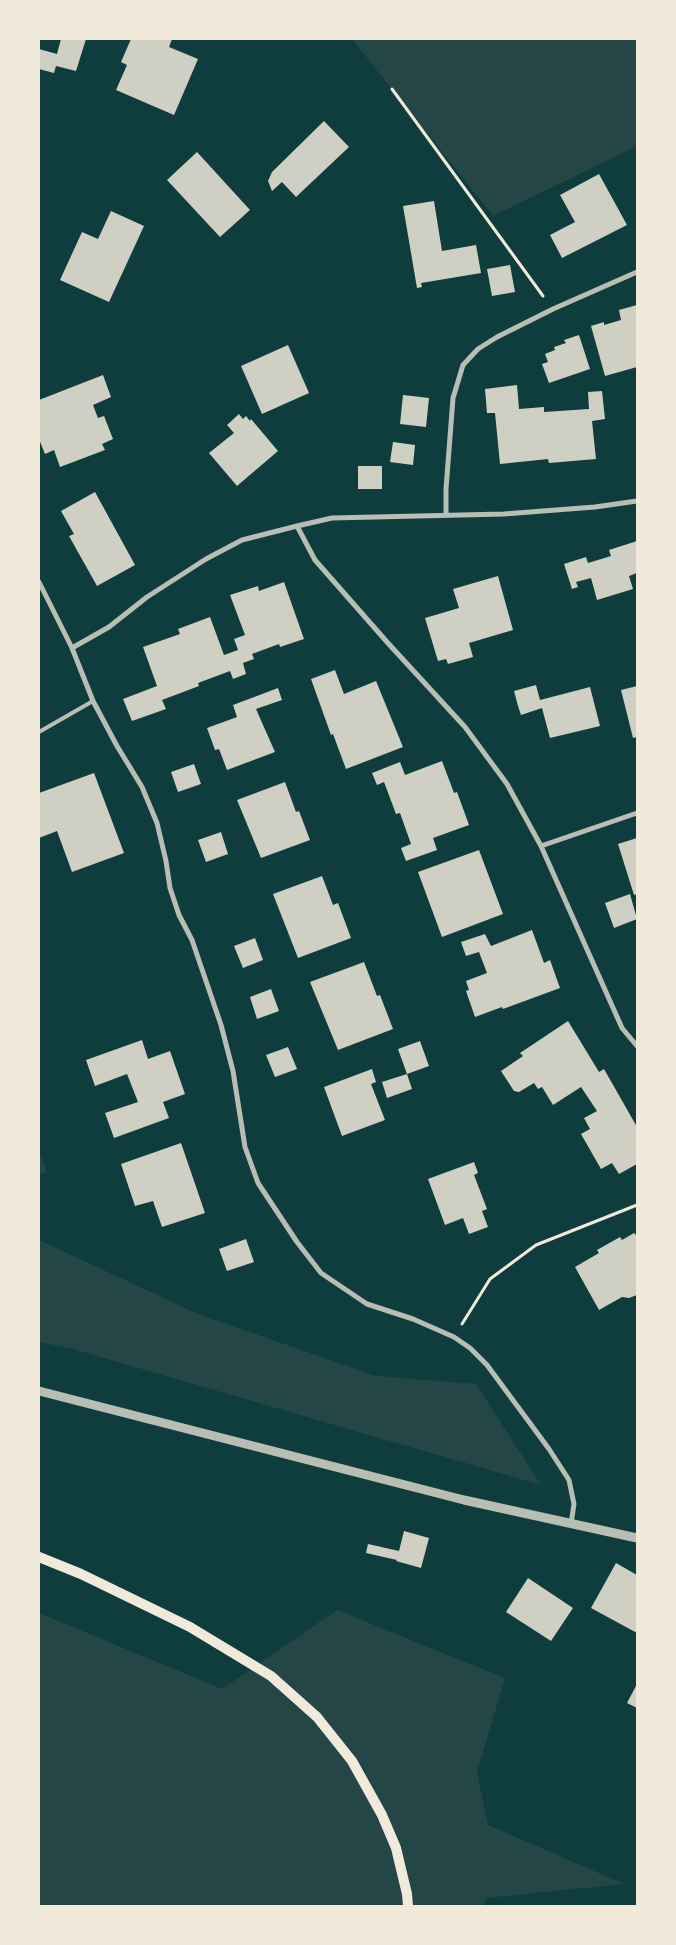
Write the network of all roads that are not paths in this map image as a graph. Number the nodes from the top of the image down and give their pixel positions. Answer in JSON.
{"nodes":[{"id":1,"x":637,"y":272,"type":"edge"},
{"id":2,"x":637,"y":501,"type":"edge"},
{"id":3,"x":446,"y":516,"type":"junction"},
{"id":4,"x":297,"y":526,"type":"junction"},
{"id":5,"x":39,"y":582,"type":"edge"},
{"id":6,"x":72,"y":648,"type":"junction"},
{"id":7,"x":93,"y":701,"type":"junction"},
{"id":8,"x":39,"y":732,"type":"edge"},
{"id":9,"x":637,"y":813,"type":"edge"},
{"id":10,"x":541,"y":846,"type":"junction"},
{"id":11,"x":637,"y":1046,"type":"edge"},
{"id":12,"x":39,"y":1391,"type":"edge"},
{"id":13,"x":571,"y":1524,"type":"junction"},
{"id":14,"x":637,"y":1538,"type":"edge"},
{"id":15,"x":39,"y":1557,"type":"edge"},
{"id":16,"x":408,"y":1906,"type":"edge"}],
"edges":[{"from":1,"to":3,"type":"street"},
{"from":2,"to":3,"type":"street"},
{"from":3,"to":4,"type":"street"},
{"from":4,"to":6,"type":"street"},
{"from":4,"to":10,"type":"street"},
{"from":5,"to":6,"type":"street"},
{"from":6,"to":7,"type":"street"},
{"from":7,"to":8,"type":"lane"},
{"from":7,"to":13,"type":"street"},
{"from":9,"to":10,"type":"street"},
{"from":10,"to":11,"type":"street"},
{"from":12,"to":13,"type":"street"},
{"from":13,"to":14,"type":"street"},
{"from":15,"to":16,"type":"main road"}]}
